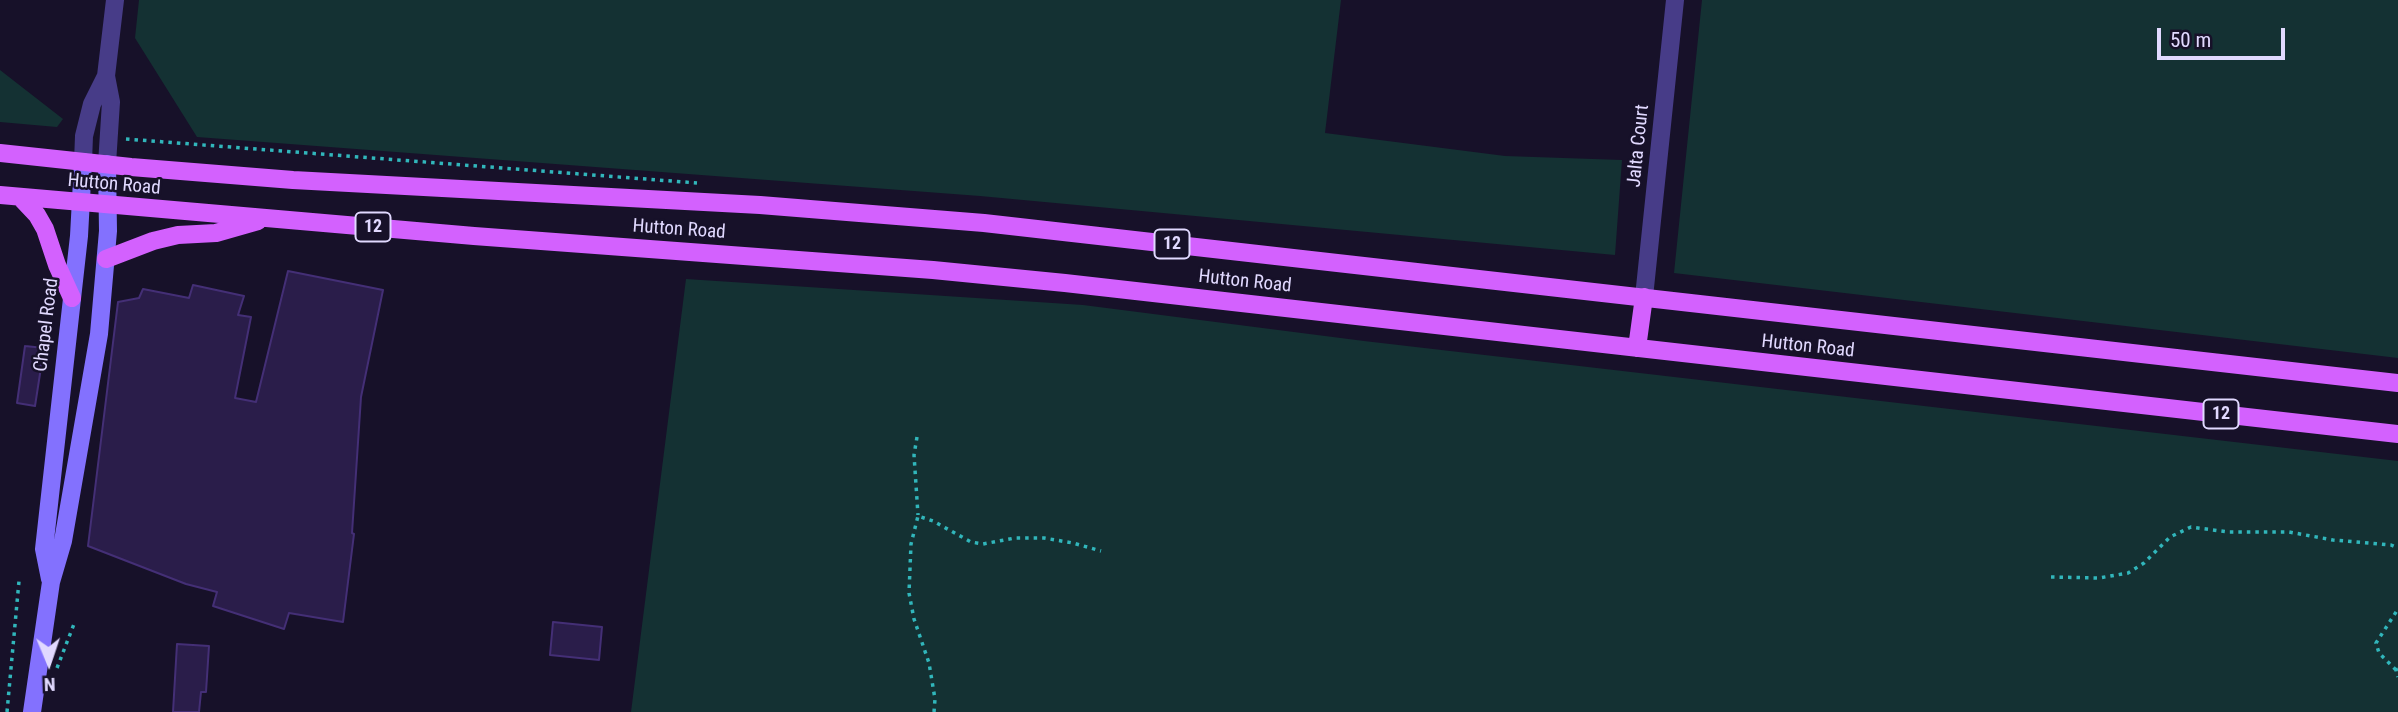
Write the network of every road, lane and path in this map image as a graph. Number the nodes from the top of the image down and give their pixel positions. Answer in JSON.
{"nodes":[{"id":1,"x":115,"y":0,"type":"edge"},
{"id":2,"x":1675,"y":0,"type":"edge"},
{"id":3,"x":106,"y":76,"type":"junction"},
{"id":4,"x":0,"y":153,"type":"edge"},
{"id":5,"x":83,"y":162,"type":"junction"},
{"id":6,"x":107,"y":164,"type":"junction"},
{"id":7,"x":0,"y":195,"type":"edge"},
{"id":8,"x":20,"y":197,"type":"junction"},
{"id":9,"x":81,"y":203,"type":"junction"},
{"id":10,"x":108,"y":206,"type":"junction"},
{"id":11,"x":272,"y":218,"type":"junction"},
{"id":12,"x":106,"y":259,"type":"junction"},
{"id":13,"x":1644,"y":297,"type":"junction"},
{"id":14,"x":72,"y":298,"type":"junction"},
{"id":15,"x":1637,"y":348,"type":"junction"},
{"id":16,"x":2398,"y":383,"type":"edge"},
{"id":17,"x":2398,"y":434,"type":"edge"},
{"id":18,"x":917,"y":437,"type":"dead end"},
{"id":19,"x":918,"y":516,"type":"junction"},
{"id":20,"x":2398,"y":548,"type":"edge"},
{"id":21,"x":1101,"y":551,"type":"dead end"},
{"id":22,"x":2051,"y":577,"type":"dead end"},
{"id":23,"x":19,"y":581,"type":"dead end"},
{"id":24,"x":51,"y":582,"type":"junction"},
{"id":25,"x":2398,"y":608,"type":"edge"},
{"id":26,"x":74,"y":624,"type":"dead end"},
{"id":27,"x":2397,"y":669,"type":"edge"},
{"id":28,"x":54,"y":676,"type":"dead end"},
{"id":29,"x":2398,"y":677,"type":"edge"},
{"id":30,"x":7,"y":712,"type":"edge"},
{"id":31,"x":32,"y":712,"type":"edge"},
{"id":32,"x":934,"y":712,"type":"edge"}],
"edges":[{"from":1,"to":3,"type":"street","name":"Chapel Road"},
{"from":2,"to":13,"type":"street","name":"Jalta Court"},
{"from":3,"to":5,"type":"street","name":"Chapel Road"},
{"from":3,"to":6,"type":"street","name":"Chapel Road"},
{"from":4,"to":5,"type":"main road","name":"Hutton Road","number":"12"},
{"from":5,"to":6,"type":"main road","name":"Hutton Road","number":"12"},
{"from":5,"to":9,"type":"main road","name":"Chapel Road"},
{"from":6,"to":10,"type":"main road","name":"Chapel Road"},
{"from":6,"to":13,"type":"main road","name":"Hutton Road","number":"12"},
{"from":7,"to":8,"type":"main road","name":"Hutton Road","number":"12"},
{"from":8,"to":9,"type":"main road","name":"Hutton Road","number":"12"},
{"from":8,"to":14,"type":"main road"},
{"from":9,"to":10,"type":"main road","name":"Hutton Road","number":"12"},
{"from":9,"to":14,"type":"main road","name":"Chapel Road"},
{"from":10,"to":11,"type":"main road","name":"Hutton Road","number":"12"},
{"from":10,"to":12,"type":"main road","name":"Chapel Road"},
{"from":11,"to":12,"type":"main road"},
{"from":11,"to":15,"type":"main road","name":"Hutton Road","number":"12"},
{"from":12,"to":24,"type":"main road","name":"Chapel Road"},
{"from":13,"to":15,"type":"main road"},
{"from":13,"to":16,"type":"main road","name":"Hutton Road","number":"12"},
{"from":14,"to":24,"type":"main road","name":"Chapel Road"},
{"from":15,"to":17,"type":"main road","name":"Hutton Road","number":"12"},
{"from":18,"to":19,"type":"path"},
{"from":19,"to":21,"type":"path"},
{"from":19,"to":32,"type":"path"},
{"from":20,"to":22,"type":"path"},
{"from":23,"to":30,"type":"path"},
{"from":24,"to":31,"type":"main road","name":"Chapel Road"},
{"from":25,"to":27,"type":"path"},
{"from":26,"to":28,"type":"path"},
{"from":27,"to":29,"type":"path"}]}
